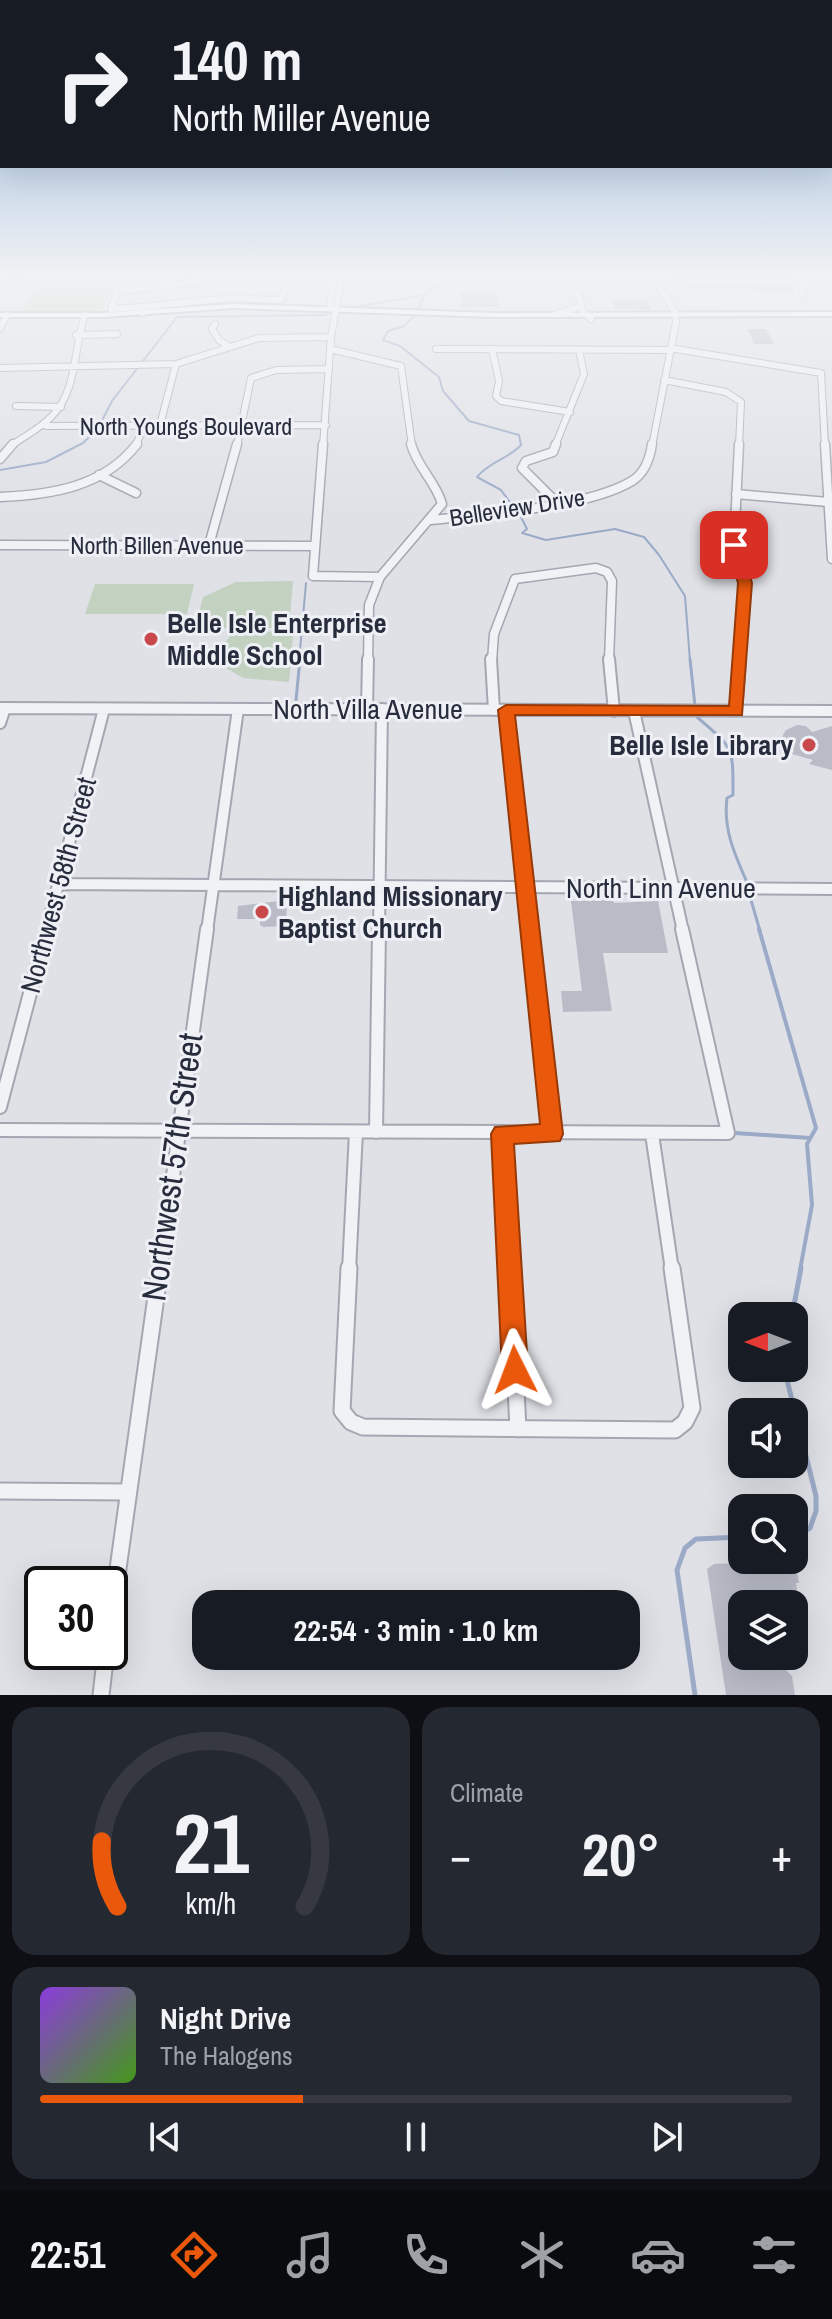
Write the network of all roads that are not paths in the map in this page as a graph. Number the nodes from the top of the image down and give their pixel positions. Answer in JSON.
{"nodes":[{"id":1,"x":73,"y":354,"type":"edge"},
{"id":2,"x":205,"y":354,"type":"edge"},
{"id":3,"x":330,"y":354,"type":"edge"},
{"id":4,"x":351,"y":354,"type":"edge"},
{"id":5,"x":493,"y":354,"type":"edge"},
{"id":6,"x":580,"y":354,"type":"edge"},
{"id":7,"x":669,"y":354,"type":"edge"},
{"id":8,"x":702,"y":354,"type":"edge"},
{"id":9,"x":176,"y":364,"type":"junction"},
{"id":10,"x":71,"y":367,"type":"junction"},
{"id":11,"x":0,"y":368,"type":"edge"},
{"id":12,"x":329,"y":369,"type":"junction"},
{"id":13,"x":664,"y":380,"type":"junction"},
{"id":14,"x":16,"y":406,"type":"dead end"},
{"id":15,"x":61,"y":407,"type":"junction"},
{"id":16,"x":570,"y":412,"type":"junction"},
{"id":17,"x":160,"y":425,"type":"junction"},
{"id":18,"x":326,"y":425,"type":"junction"},
{"id":19,"x":46,"y":426,"type":"junction"},
{"id":20,"x":145,"y":426,"type":"junction"},
{"id":21,"x":242,"y":426,"type":"junction"},
{"id":22,"x":0,"y":459,"type":"edge"},
{"id":23,"x":99,"y":475,"type":"junction"},
{"id":24,"x":136,"y":493,"type":"dead end"},
{"id":25,"x":736,"y":494,"type":"junction"},
{"id":26,"x":0,"y":497,"type":"edge"},
{"id":27,"x":828,"y":502,"type":"junction"},
{"id":28,"x":557,"y":503,"type":"junction"},
{"id":29,"x":431,"y":520,"type":"junction"},
{"id":30,"x":0,"y":545,"type":"edge"},
{"id":31,"x":209,"y":545,"type":"junction"},
{"id":32,"x":314,"y":546,"type":"junction"},
{"id":33,"x":832,"y":559,"type":"edge"},
{"id":34,"x":380,"y":577,"type":"junction"},
{"id":35,"x":3,"y":708,"type":"edge"},
{"id":36,"x":104,"y":709,"type":"junction"},
{"id":37,"x":238,"y":709,"type":"junction"},
{"id":38,"x":367,"y":709,"type":"junction"},
{"id":39,"x":382,"y":709,"type":"junction"},
{"id":40,"x":500,"y":710,"type":"junction"},
{"id":41,"x":614,"y":711,"type":"junction"},
{"id":42,"x":634,"y":711,"type":"junction"},
{"id":43,"x":736,"y":711,"type":"junction"},
{"id":44,"x":832,"y":711,"type":"edge"},
{"id":45,"x":0,"y":723,"type":"edge"},
{"id":46,"x":59,"y":884,"type":"junction"},
{"id":47,"x":379,"y":886,"type":"junction"},
{"id":48,"x":211,"y":887,"type":"junction"},
{"id":49,"x":525,"y":888,"type":"junction"},
{"id":50,"x":674,"y":889,"type":"junction"},
{"id":51,"x":832,"y":889,"type":"edge"},
{"id":52,"x":0,"y":1107,"type":"edge"},
{"id":53,"x":0,"y":1130,"type":"edge"},
{"id":54,"x":177,"y":1131,"type":"junction"},
{"id":55,"x":356,"y":1132,"type":"junction"},
{"id":56,"x":376,"y":1132,"type":"junction"},
{"id":57,"x":503,"y":1134,"type":"junction"},
{"id":58,"x":552,"y":1134,"type":"junction"},
{"id":59,"x":652,"y":1134,"type":"junction"},
{"id":60,"x":518,"y":1429,"type":"junction"},
{"id":61,"x":0,"y":1491,"type":"edge"},
{"id":62,"x":128,"y":1492,"type":"junction"},
{"id":63,"x":118,"y":1566,"type":"edge"},
{"id":64,"x":104,"y":1670,"type":"edge"},
{"id":65,"x":101,"y":1695,"type":"edge"}],
"edges":[{"from":1,"to":10,"type":"street"},
{"from":2,"to":9,"type":"street"},
{"from":3,"to":12,"type":"street"},
{"from":4,"to":29,"type":"street"},
{"from":5,"to":16,"type":"street"},
{"from":6,"to":16,"type":"street"},
{"from":7,"to":13,"type":"street","name":"Belleview Drive"},
{"from":8,"to":27,"type":"street"},
{"from":9,"to":10,"type":"street"},
{"from":9,"to":17,"type":"street"},
{"from":10,"to":11,"type":"street"},
{"from":10,"to":15,"type":"street"},
{"from":12,"to":18,"type":"street"},
{"from":12,"to":21,"type":"street"},
{"from":13,"to":25,"type":"street"},
{"from":13,"to":28,"type":"street","name":"Belleview Drive"},
{"from":14,"to":15,"type":"street"},
{"from":15,"to":19,"type":"street"},
{"from":16,"to":28,"type":"street"},
{"from":17,"to":20,"type":"street","name":"North Youngs Boulevard"},
{"from":17,"to":21,"type":"street","name":"North Youngs Boulevard"},
{"from":18,"to":21,"type":"street","name":"North Youngs Boulevard"},
{"from":18,"to":32,"type":"street"},
{"from":19,"to":20,"type":"street","name":"North Youngs Boulevard"},
{"from":19,"to":22,"type":"street"},
{"from":20,"to":23,"type":"street"},
{"from":21,"to":31,"type":"street"},
{"from":23,"to":24,"type":"street"},
{"from":23,"to":26,"type":"street"},
{"from":25,"to":27,"type":"street"},
{"from":25,"to":43,"type":"street"},
{"from":27,"to":33,"type":"street"},
{"from":28,"to":29,"type":"street","name":"Belleview Drive"},
{"from":29,"to":34,"type":"street"},
{"from":30,"to":31,"type":"street","name":"North Billen Avenue"},
{"from":31,"to":32,"type":"street","name":"North Billen Avenue"},
{"from":32,"to":34,"type":"street"},
{"from":34,"to":38,"type":"street"},
{"from":35,"to":36,"type":"street","name":"North Villa Avenue"},
{"from":35,"to":45,"type":"street"},
{"from":36,"to":37,"type":"street","name":"North Villa Avenue"},
{"from":36,"to":46,"type":"street","name":"Northwest 58th Street"},
{"from":37,"to":38,"type":"street","name":"North Villa Avenue"},
{"from":37,"to":48,"type":"street","name":"Northwest 57th Street"},
{"from":38,"to":39,"type":"street","name":"North Villa Avenue"},
{"from":39,"to":40,"type":"street","name":"North Villa Avenue"},
{"from":39,"to":47,"type":"street"},
{"from":40,"to":41,"type":"street","name":"North Villa Avenue"},
{"from":40,"to":41,"type":"street"},
{"from":40,"to":49,"type":"street"},
{"from":41,"to":42,"type":"street","name":"North Villa Avenue"},
{"from":42,"to":43,"type":"street","name":"North Villa Avenue"},
{"from":42,"to":50,"type":"street"},
{"from":43,"to":44,"type":"street","name":"North Villa Avenue"},
{"from":46,"to":48,"type":"street","name":"North Linn Avenue"},
{"from":46,"to":52,"type":"street","name":"Northwest 58th Street"},
{"from":47,"to":48,"type":"street","name":"North Linn Avenue"},
{"from":47,"to":49,"type":"street","name":"North Linn Avenue"},
{"from":47,"to":56,"type":"street"},
{"from":48,"to":54,"type":"street","name":"Northwest 57th Street"},
{"from":49,"to":50,"type":"street","name":"North Linn Avenue"},
{"from":49,"to":58,"type":"street"},
{"from":50,"to":51,"type":"street","name":"North Linn Avenue"},
{"from":50,"to":59,"type":"street"},
{"from":53,"to":54,"type":"street"},
{"from":54,"to":55,"type":"street"},
{"from":54,"to":62,"type":"street","name":"Northwest 57th Street"},
{"from":55,"to":56,"type":"street"},
{"from":55,"to":60,"type":"street"},
{"from":56,"to":57,"type":"street"},
{"from":57,"to":58,"type":"street"},
{"from":57,"to":60,"type":"street"},
{"from":58,"to":59,"type":"street"},
{"from":59,"to":60,"type":"street"},
{"from":61,"to":62,"type":"street"},
{"from":62,"to":63,"type":"street","name":"Northwest 57th Street"},
{"from":64,"to":65,"type":"street"}]}
